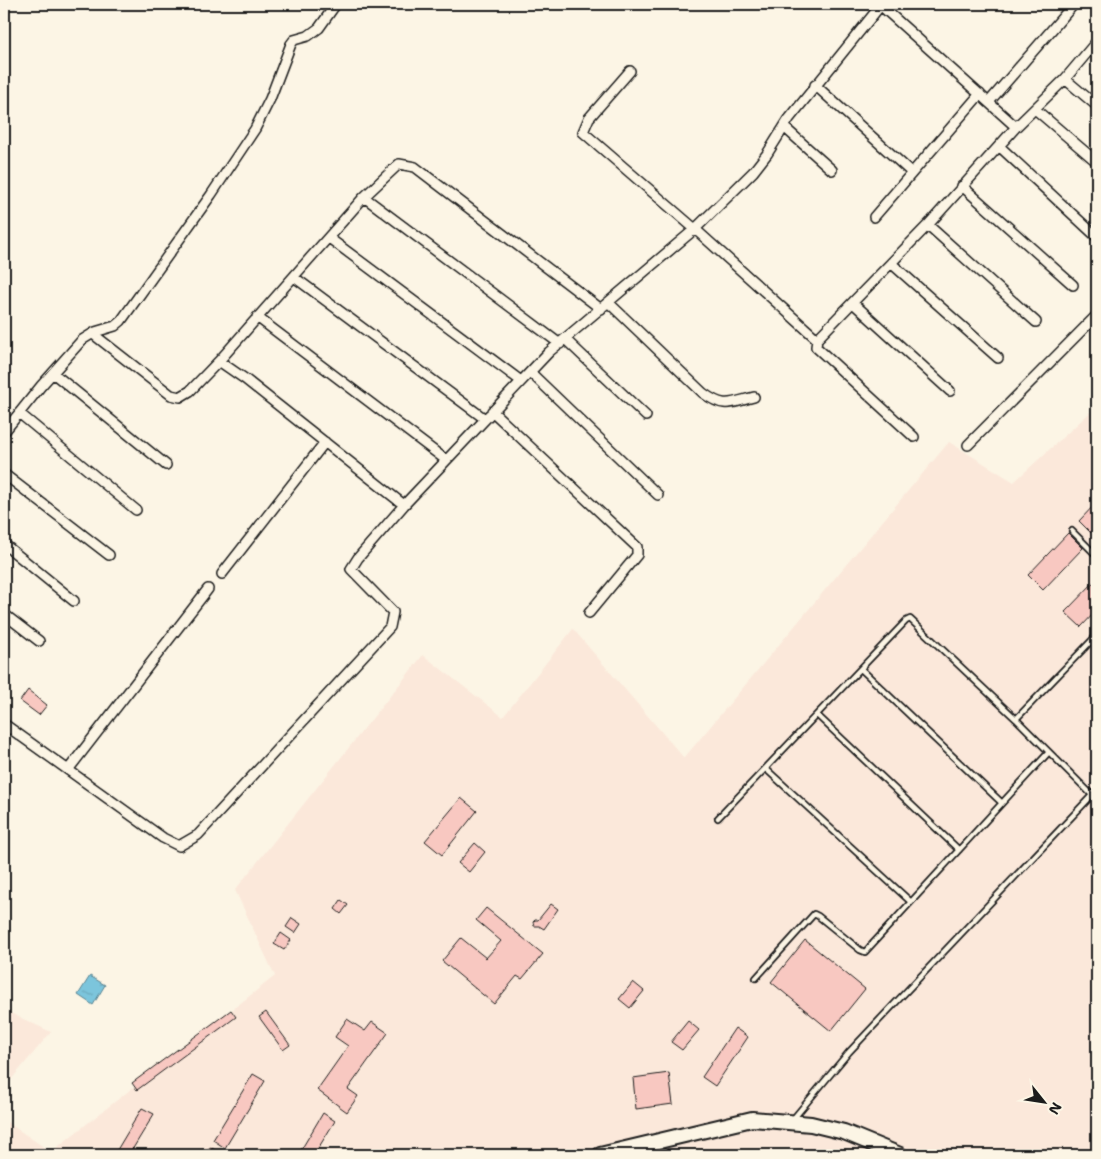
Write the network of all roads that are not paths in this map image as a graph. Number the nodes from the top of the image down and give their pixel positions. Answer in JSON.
{"nodes":[{"id":1,"x":336,"y":4,"type":"edge"},
{"id":2,"x":880,"y":4,"type":"edge"},
{"id":3,"x":1074,"y":4,"type":"edge"},
{"id":4,"x":1097,"y":42,"type":"edge"},
{"id":5,"x":630,"y":71,"type":"dead end"},
{"id":6,"x":1065,"y":79,"type":"junction"},
{"id":7,"x":815,"y":85,"type":"junction"},
{"id":8,"x":980,"y":94,"type":"junction"},
{"id":9,"x":989,"y":102,"type":"junction"},
{"id":10,"x":1097,"y":106,"type":"edge"},
{"id":11,"x":1035,"y":109,"type":"junction"},
{"id":12,"x":784,"y":127,"type":"junction"},
{"id":13,"x":1016,"y":127,"type":"junction"},
{"id":14,"x":999,"y":146,"type":"junction"},
{"id":15,"x":1097,"y":162,"type":"edge"},
{"id":16,"x":832,"y":170,"type":"dead end"},
{"id":17,"x":912,"y":173,"type":"junction"},
{"id":18,"x":962,"y":186,"type":"junction"},
{"id":19,"x":364,"y":197,"type":"junction"},
{"id":20,"x":874,"y":217,"type":"dead end"},
{"id":21,"x":928,"y":225,"type":"junction"},
{"id":22,"x":695,"y":229,"type":"junction"},
{"id":23,"x":1097,"y":237,"type":"edge"},
{"id":24,"x":329,"y":238,"type":"junction"},
{"id":25,"x":891,"y":263,"type":"junction"},
{"id":26,"x":294,"y":277,"type":"junction"},
{"id":27,"x":1073,"y":285,"type":"dead end"},
{"id":28,"x":853,"y":303,"type":"junction"},
{"id":29,"x":605,"y":306,"type":"junction"},
{"id":30,"x":1097,"y":315,"type":"edge"},
{"id":31,"x":257,"y":317,"type":"junction"},
{"id":32,"x":1036,"y":322,"type":"dead end"},
{"id":33,"x":93,"y":334,"type":"junction"},
{"id":34,"x":816,"y":339,"type":"junction"},
{"id":35,"x":562,"y":342,"type":"junction"},
{"id":36,"x":998,"y":358,"type":"dead end"},
{"id":37,"x":219,"y":362,"type":"junction"},
{"id":38,"x":530,"y":372,"type":"junction"},
{"id":39,"x":53,"y":373,"type":"junction"},
{"id":40,"x":521,"y":381,"type":"junction"},
{"id":41,"x":950,"y":391,"type":"dead end"},
{"id":42,"x":754,"y":397,"type":"dead end"},
{"id":43,"x":492,"y":411,"type":"junction"},
{"id":44,"x":19,"y":413,"type":"junction"},
{"id":45,"x":646,"y":416,"type":"dead end"},
{"id":46,"x":485,"y":419,"type":"junction"},
{"id":47,"x":4,"y":432,"type":"edge"},
{"id":48,"x":914,"y":437,"type":"dead end"},
{"id":49,"x":325,"y":442,"type":"junction"},
{"id":50,"x":968,"y":445,"type":"dead end"},
{"id":51,"x":446,"y":460,"type":"junction"},
{"id":52,"x":166,"y":465,"type":"dead end"},
{"id":53,"x":4,"y":474,"type":"edge"},
{"id":54,"x":658,"y":495,"type":"dead end"},
{"id":55,"x":404,"y":504,"type":"junction"},
{"id":56,"x":136,"y":510,"type":"dead end"},
{"id":57,"x":1072,"y":531,"type":"dead end"},
{"id":58,"x":4,"y":544,"type":"edge"},
{"id":59,"x":109,"y":555,"type":"dead end"},
{"id":60,"x":1097,"y":556,"type":"edge"},
{"id":61,"x":222,"y":574,"type":"dead end"},
{"id":62,"x":208,"y":589,"type":"dead end"},
{"id":63,"x":74,"y":601,"type":"dead end"},
{"id":64,"x":589,"y":613,"type":"dead end"},
{"id":65,"x":4,"y":614,"type":"edge"},
{"id":66,"x":1097,"y":635,"type":"edge"},
{"id":67,"x":39,"y":641,"type":"dead end"},
{"id":68,"x":861,"y":669,"type":"junction"},
{"id":69,"x":817,"y":715,"type":"junction"},
{"id":70,"x":1016,"y":719,"type":"junction"},
{"id":71,"x":4,"y":724,"type":"edge"},
{"id":72,"x":1049,"y":752,"type":"junction"},
{"id":73,"x":766,"y":769,"type":"junction"},
{"id":74,"x":68,"y":770,"type":"junction"},
{"id":75,"x":1097,"y":790,"type":"edge"},
{"id":76,"x":1092,"y":795,"type":"junction"},
{"id":77,"x":1002,"y":803,"type":"junction"},
{"id":78,"x":718,"y":818,"type":"dead end"},
{"id":79,"x":959,"y":850,"type":"junction"},
{"id":80,"x":911,"y":902,"type":"junction"},
{"id":81,"x":756,"y":978,"type":"dead end"},
{"id":82,"x":790,"y":1121,"type":"junction"},
{"id":83,"x":600,"y":1155,"type":"edge"},
{"id":84,"x":900,"y":1155,"type":"edge"}],
"edges":[{"from":1,"to":33,"type":"street"},
{"from":2,"to":7,"type":"street"},
{"from":2,"to":8,"type":"street"},
{"from":3,"to":9,"type":"street"},
{"from":4,"to":6,"type":"street"},
{"from":5,"to":22,"type":"street"},
{"from":6,"to":10,"type":"street"},
{"from":6,"to":11,"type":"street"},
{"from":7,"to":12,"type":"street"},
{"from":7,"to":17,"type":"street"},
{"from":8,"to":9,"type":"street"},
{"from":8,"to":17,"type":"street"},
{"from":9,"to":13,"type":"street"},
{"from":11,"to":13,"type":"street"},
{"from":11,"to":15,"type":"street"},
{"from":12,"to":16,"type":"street"},
{"from":12,"to":22,"type":"street"},
{"from":13,"to":14,"type":"street"},
{"from":14,"to":18,"type":"street"},
{"from":14,"to":23,"type":"street"},
{"from":17,"to":20,"type":"street"},
{"from":18,"to":21,"type":"street"},
{"from":18,"to":27,"type":"street"},
{"from":19,"to":24,"type":"street"},
{"from":19,"to":29,"type":"street"},
{"from":19,"to":35,"type":"street"},
{"from":21,"to":25,"type":"street"},
{"from":21,"to":32,"type":"street"},
{"from":22,"to":29,"type":"street"},
{"from":22,"to":34,"type":"street"},
{"from":24,"to":26,"type":"street"},
{"from":24,"to":40,"type":"street"},
{"from":25,"to":28,"type":"street"},
{"from":25,"to":36,"type":"street"},
{"from":26,"to":31,"type":"street"},
{"from":26,"to":46,"type":"street"},
{"from":28,"to":34,"type":"street"},
{"from":28,"to":41,"type":"street"},
{"from":29,"to":35,"type":"street"},
{"from":29,"to":42,"type":"street"},
{"from":30,"to":50,"type":"street"},
{"from":31,"to":37,"type":"street"},
{"from":31,"to":51,"type":"street"},
{"from":33,"to":37,"type":"street"},
{"from":33,"to":39,"type":"street"},
{"from":34,"to":48,"type":"street"},
{"from":35,"to":38,"type":"street"},
{"from":35,"to":45,"type":"street"},
{"from":37,"to":49,"type":"street"},
{"from":38,"to":40,"type":"street"},
{"from":38,"to":54,"type":"street"},
{"from":39,"to":44,"type":"street"},
{"from":39,"to":52,"type":"street"},
{"from":40,"to":43,"type":"street"},
{"from":43,"to":46,"type":"street"},
{"from":43,"to":64,"type":"street"},
{"from":44,"to":47,"type":"street"},
{"from":44,"to":56,"type":"street"},
{"from":46,"to":51,"type":"street"},
{"from":49,"to":55,"type":"street"},
{"from":49,"to":61,"type":"street"},
{"from":51,"to":55,"type":"street"},
{"from":53,"to":59,"type":"street"},
{"from":55,"to":74,"type":"street"},
{"from":57,"to":60,"type":"lane"},
{"from":58,"to":63,"type":"street"},
{"from":62,"to":74,"type":"street"},
{"from":65,"to":67,"type":"street"},
{"from":66,"to":70,"type":"lane"},
{"from":68,"to":69,"type":"lane"},
{"from":68,"to":70,"type":"lane"},
{"from":68,"to":77,"type":"lane"},
{"from":69,"to":73,"type":"lane"},
{"from":69,"to":79,"type":"lane"},
{"from":70,"to":72,"type":"lane"},
{"from":71,"to":74,"type":"street"},
{"from":72,"to":76,"type":"lane"},
{"from":72,"to":77,"type":"lane"},
{"from":73,"to":78,"type":"lane"},
{"from":73,"to":80,"type":"lane"},
{"from":75,"to":76,"type":"lane"},
{"from":76,"to":82,"type":"lane"},
{"from":77,"to":79,"type":"lane"},
{"from":79,"to":80,"type":"lane"},
{"from":80,"to":81,"type":"lane"},
{"from":82,"to":83,"type":"street"},
{"from":82,"to":84,"type":"street"}]}
